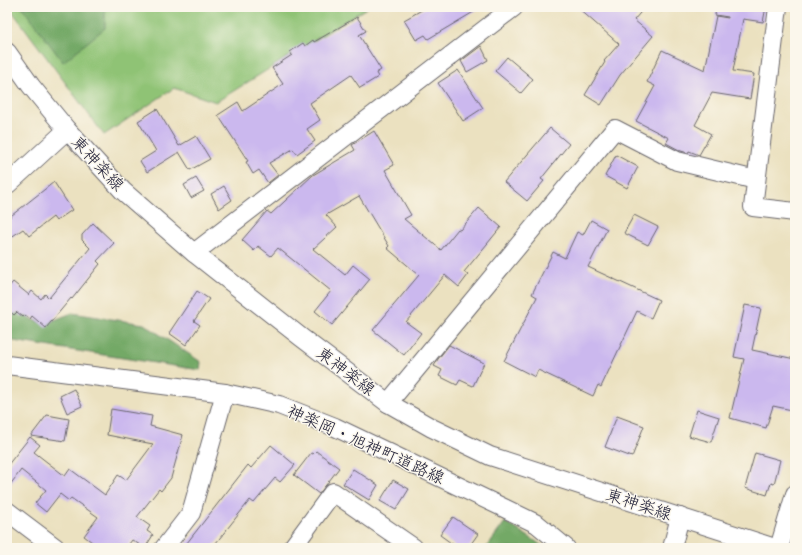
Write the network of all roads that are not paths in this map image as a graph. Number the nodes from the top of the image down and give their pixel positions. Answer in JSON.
{"nodes":[{"id":1,"x":514,"y":7,"type":"edge"},
{"id":2,"x":778,"y":7,"type":"edge"},
{"id":3,"x":7,"y":52,"type":"edge"},
{"id":4,"x":67,"y":130,"type":"junction"},
{"id":5,"x":756,"y":180,"type":"junction"},
{"id":6,"x":7,"y":185,"type":"edge"},
{"id":7,"x":795,"y":212,"type":"edge"},
{"id":8,"x":194,"y":253,"type":"junction"},
{"id":9,"x":7,"y":365,"type":"edge"},
{"id":10,"x":225,"y":392,"type":"junction"},
{"id":11,"x":388,"y":403,"type":"junction"},
{"id":12,"x":795,"y":494,"type":"edge"},
{"id":13,"x":7,"y":511,"type":"edge"},
{"id":14,"x":680,"y":517,"type":"junction"},
{"id":15,"x":56,"y":548,"type":"edge"},
{"id":16,"x":164,"y":548,"type":"edge"},
{"id":17,"x":292,"y":548,"type":"edge"},
{"id":18,"x":414,"y":548,"type":"edge"},
{"id":19,"x":566,"y":548,"type":"edge"},
{"id":20,"x":672,"y":548,"type":"edge"},
{"id":21,"x":775,"y":548,"type":"edge"},
{"id":22,"x":779,"y":548,"type":"edge"}],
"edges":[{"from":1,"to":8,"type":"street"},
{"from":2,"to":5,"type":"street"},
{"from":3,"to":4,"type":"street","name":"東神楽線"},
{"from":4,"to":6,"type":"street"},
{"from":4,"to":8,"type":"street","name":"東神楽線"},
{"from":5,"to":7,"type":"street"},
{"from":5,"to":11,"type":"street"},
{"from":8,"to":11,"type":"street","name":"東神楽線"},
{"from":9,"to":10,"type":"street","name":"神楽岡・旭神町道路線"},
{"from":10,"to":16,"type":"street"},
{"from":10,"to":19,"type":"street","name":"神楽岡・旭神町道路線"},
{"from":11,"to":14,"type":"street","name":"東神楽線"},
{"from":12,"to":22,"type":"street"},
{"from":13,"to":15,"type":"street"},
{"from":14,"to":20,"type":"street"},
{"from":14,"to":21,"type":"street","name":"東神楽線"},
{"from":17,"to":18,"type":"street"}]}
